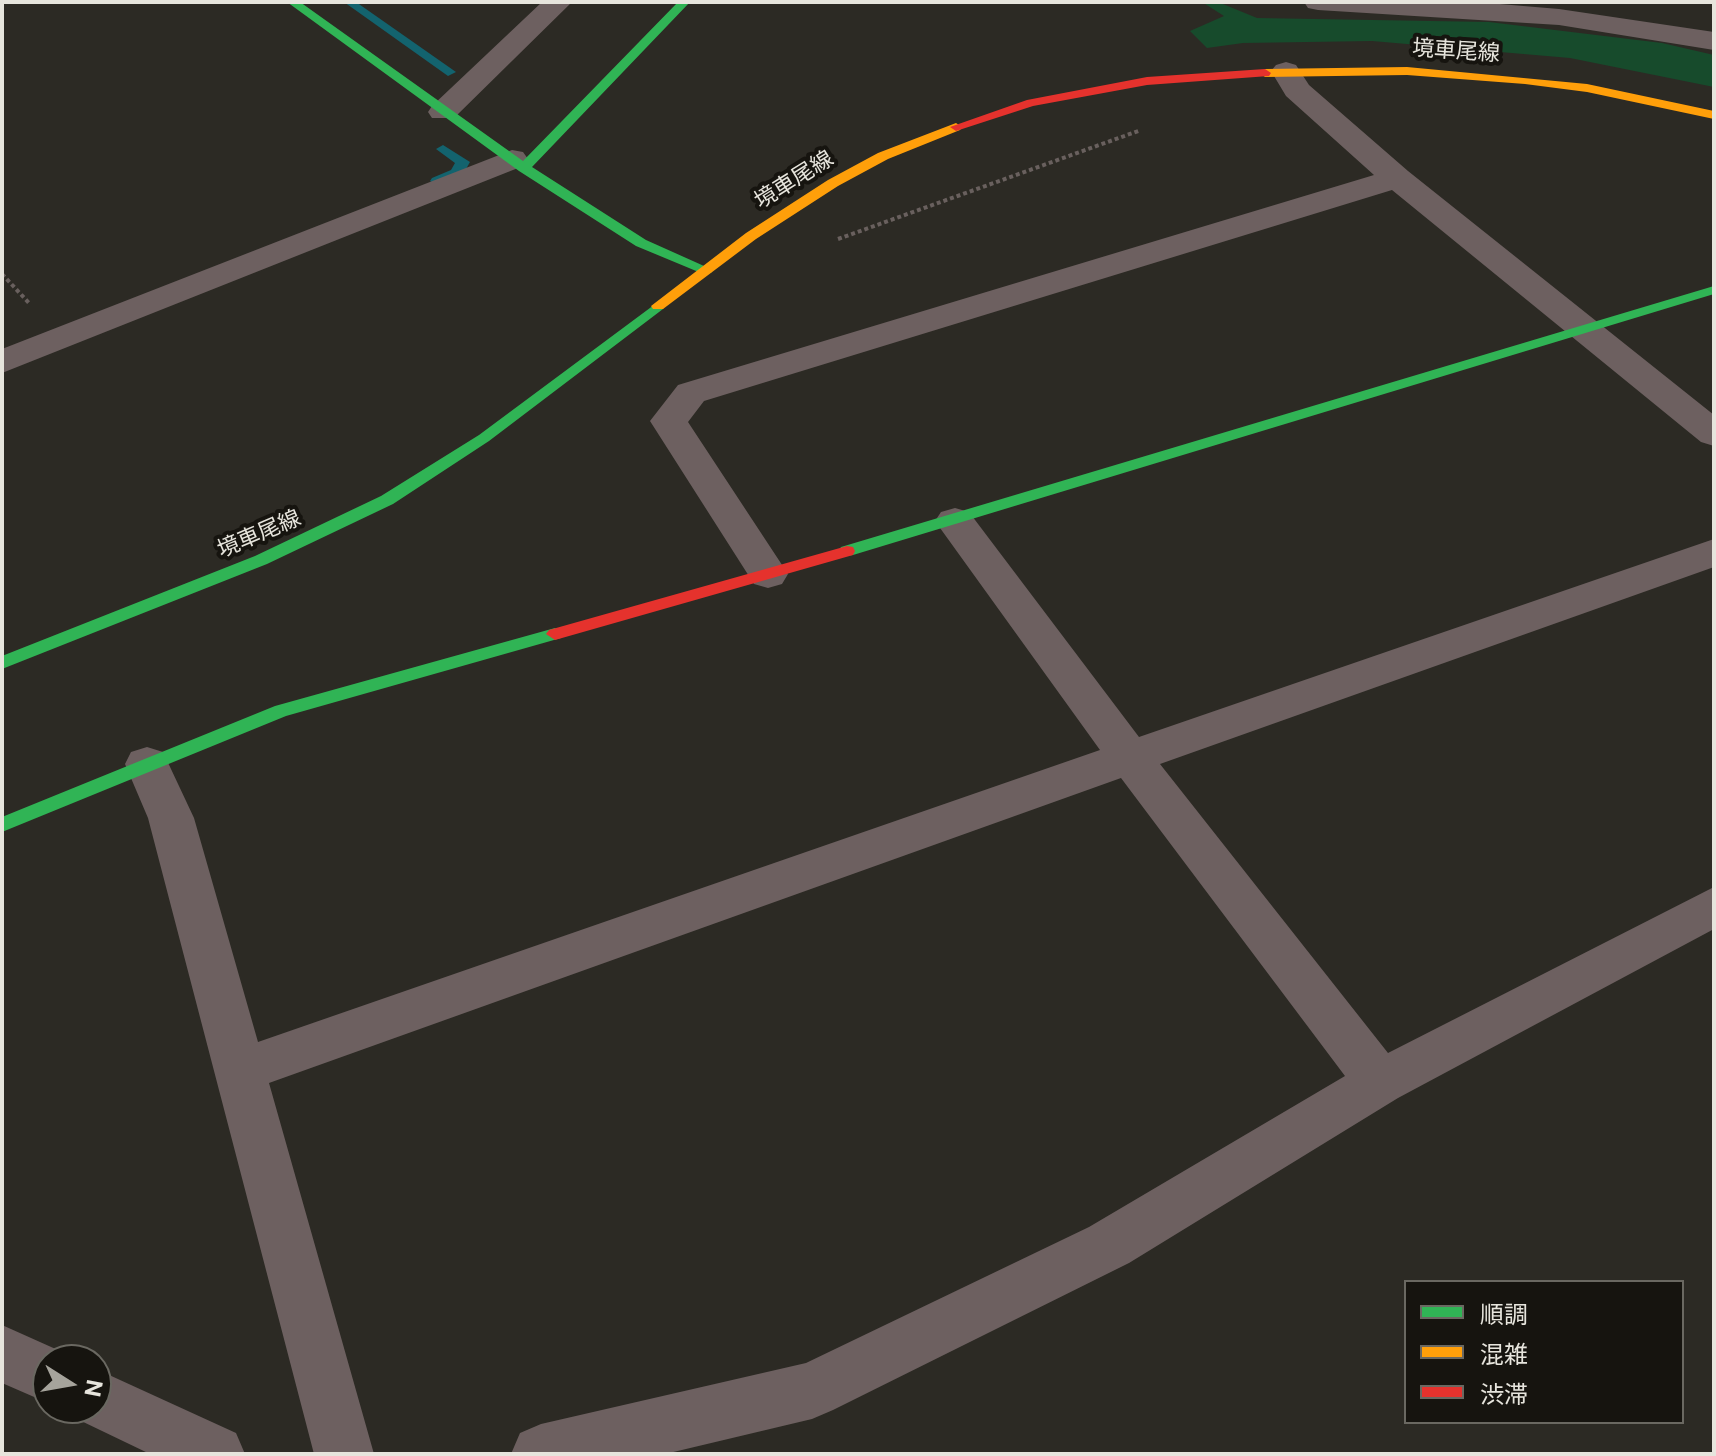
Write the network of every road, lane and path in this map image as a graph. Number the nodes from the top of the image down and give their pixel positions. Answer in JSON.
{"nodes":[{"id":1,"x":293,"y":2,"type":"edge"},
{"id":2,"x":558,"y":2,"type":"edge"},
{"id":3,"x":684,"y":2,"type":"edge"},
{"id":4,"x":1318,"y":2,"type":"edge"},
{"id":5,"x":1407,"y":3,"type":"edge"},
{"id":6,"x":1701,"y":12,"type":"dead end"},
{"id":7,"x":1663,"y":31,"type":"junction"},
{"id":8,"x":1714,"y":41,"type":"edge"},
{"id":9,"x":1286,"y":71,"type":"junction"},
{"id":10,"x":443,"y":112,"type":"junction"},
{"id":11,"x":1714,"y":115,"type":"edge"},
{"id":12,"x":1145,"y":129,"type":"dead end"},
{"id":13,"x":518,"y":164,"type":"junction"},
{"id":14,"x":1397,"y":178,"type":"junction"},
{"id":15,"x":824,"y":244,"type":"dead end"},
{"id":16,"x":706,"y":270,"type":"junction"},
{"id":17,"x":1714,"y":290,"type":"edge"},
{"id":18,"x":1582,"y":329,"type":"junction"},
{"id":19,"x":2,"y":362,"type":"edge"},
{"id":20,"x":1714,"y":434,"type":"edge"},
{"id":21,"x":955,"y":521,"type":"junction"},
{"id":22,"x":1714,"y":552,"type":"edge"},
{"id":23,"x":768,"y":574,"type":"junction"},
{"id":24,"x":2,"y":663,"type":"edge"},
{"id":25,"x":1131,"y":759,"type":"junction"},
{"id":26,"x":147,"y":764,"type":"junction"},
{"id":27,"x":2,"y":825,"type":"edge"},
{"id":28,"x":1714,"y":906,"type":"edge"},
{"id":29,"x":242,"y":1070,"type":"junction"},
{"id":30,"x":1380,"y":1082,"type":"junction"},
{"id":31,"x":2,"y":1353,"type":"edge"},
{"id":32,"x":32,"y":1367,"type":"edge"},
{"id":33,"x":112,"y":1406,"type":"edge"},
{"id":34,"x":215,"y":1454,"type":"edge"},
{"id":35,"x":344,"y":1454,"type":"edge"},
{"id":36,"x":541,"y":1454,"type":"edge"}],
"edges":[{"from":1,"to":10,"type":"street"},
{"from":2,"to":10,"type":"street"},
{"from":3,"to":13,"type":"street"},
{"from":4,"to":5,"type":"street"},
{"from":5,"to":7,"type":"street"},
{"from":6,"to":7,"type":"street"},
{"from":7,"to":8,"type":"street"},
{"from":9,"to":11,"type":"street","name":"境車尾線"},
{"from":9,"to":14,"type":"street"},
{"from":9,"to":16,"type":"street","name":"境車尾線"},
{"from":10,"to":13,"type":"street"},
{"from":12,"to":15,"type":"path"},
{"from":13,"to":16,"type":"street"},
{"from":13,"to":19,"type":"street"},
{"from":14,"to":18,"type":"street"},
{"from":14,"to":23,"type":"street"},
{"from":16,"to":24,"type":"street","name":"境車尾線"},
{"from":17,"to":18,"type":"street"},
{"from":18,"to":20,"type":"street"},
{"from":18,"to":21,"type":"street"},
{"from":21,"to":23,"type":"street"},
{"from":21,"to":25,"type":"street"},
{"from":22,"to":25,"type":"street"},
{"from":23,"to":26,"type":"street"},
{"from":25,"to":29,"type":"street"},
{"from":25,"to":30,"type":"street"},
{"from":26,"to":27,"type":"street"},
{"from":26,"to":29,"type":"street"},
{"from":28,"to":30,"type":"street"},
{"from":29,"to":35,"type":"street"},
{"from":30,"to":36,"type":"street"},
{"from":31,"to":32,"type":"street"},
{"from":33,"to":34,"type":"street"}]}
